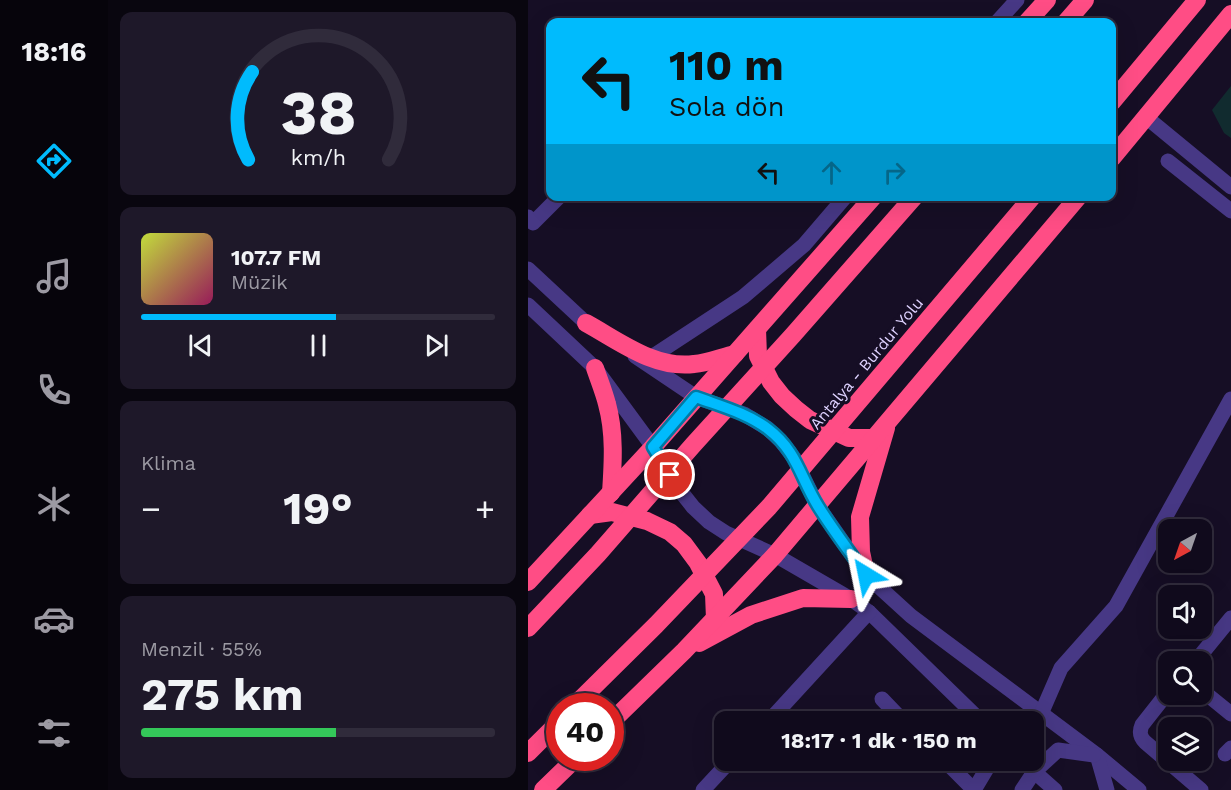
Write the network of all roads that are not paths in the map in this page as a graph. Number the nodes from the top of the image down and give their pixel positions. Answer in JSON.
{"nodes":[{"id":1,"x":1017,"y":0,"type":"edge"},
{"id":2,"x":1047,"y":0,"type":"edge"},
{"id":3,"x":1085,"y":0,"type":"edge"},
{"id":4,"x":1197,"y":0,"type":"edge"},
{"id":5,"x":1231,"y":14,"type":"edge"},
{"id":6,"x":1001,"y":18,"type":"edge"},
{"id":7,"x":1031,"y":18,"type":"edge"},
{"id":8,"x":1069,"y":18,"type":"edge"},
{"id":9,"x":1116,"y":97,"type":"edge"},
{"id":10,"x":1146,"y":117,"type":"junction"},
{"id":11,"x":1116,"y":153,"type":"edge"},
{"id":12,"x":1168,"y":161,"type":"dead end"},
{"id":13,"x":1231,"y":187,"type":"edge"},
{"id":14,"x":555,"y":201,"type":"edge"},
{"id":15,"x":842,"y":201,"type":"edge"},
{"id":16,"x":870,"y":201,"type":"edge"},
{"id":17,"x":911,"y":201,"type":"edge"},
{"id":18,"x":1028,"y":201,"type":"edge"},
{"id":19,"x":1075,"y":201,"type":"edge"},
{"id":20,"x":1231,"y":211,"type":"edge"},
{"id":21,"x":528,"y":217,"type":"edge"},
{"id":22,"x":528,"y":269,"type":"edge"},
{"id":23,"x":528,"y":305,"type":"edge"},
{"id":24,"x":586,"y":323,"type":"junction"},
{"id":25,"x":757,"y":330,"type":"junction"},
{"id":26,"x":735,"y":354,"type":"junction"},
{"id":27,"x":650,"y":358,"type":"junction"},
{"id":28,"x":595,"y":368,"type":"junction"},
{"id":29,"x":696,"y":397,"type":"junction"},
{"id":30,"x":1231,"y":399,"type":"edge"},
{"id":31,"x":888,"y":420,"type":"junction"},
{"id":32,"x":873,"y":438,"type":"junction"},
{"id":33,"x":653,"y":447,"type":"junction"},
{"id":34,"x":610,"y":493,"type":"junction"},
{"id":35,"x":817,"y":505,"type":"junction"},
{"id":36,"x":590,"y":515,"type":"junction"},
{"id":37,"x":775,"y":555,"type":"junction"},
{"id":38,"x":866,"y":575,"type":"junction"},
{"id":39,"x":528,"y":582,"type":"edge"},
{"id":40,"x":850,"y":599,"type":"junction"},
{"id":41,"x":869,"y":612,"type":"junction"},
{"id":42,"x":715,"y":619,"type":"junction"},
{"id":43,"x":1229,"y":625,"type":"edge"},
{"id":44,"x":528,"y":628,"type":"edge"},
{"id":45,"x":684,"y":651,"type":"junction"},
{"id":46,"x":1204,"y":651,"type":"edge"},
{"id":47,"x":587,"y":693,"type":"edge"},
{"id":48,"x":882,"y":699,"type":"dead end"},
{"id":49,"x":1212,"y":699,"type":"edge"},
{"id":50,"x":1158,"y":705,"type":"edge"},
{"id":51,"x":624,"y":709,"type":"edge"},
{"id":52,"x":778,"y":711,"type":"edge"},
{"id":53,"x":893,"y":711,"type":"edge"},
{"id":54,"x":971,"y":711,"type":"edge"},
{"id":55,"x":1037,"y":711,"type":"edge"},
{"id":56,"x":1042,"y":711,"type":"edge"},
{"id":57,"x":1231,"y":714,"type":"edge"},
{"id":58,"x":1044,"y":716,"type":"edge"},
{"id":59,"x":546,"y":735,"type":"edge"},
{"id":60,"x":528,"y":753,"type":"edge"},
{"id":61,"x":1097,"y":755,"type":"junction"},
{"id":62,"x":563,"y":771,"type":"edge"},
{"id":63,"x":721,"y":771,"type":"edge"},
{"id":64,"x":955,"y":771,"type":"edge"},
{"id":65,"x":985,"y":771,"type":"edge"},
{"id":66,"x":1034,"y":772,"type":"junction"},
{"id":67,"x":543,"y":790,"type":"edge"},
{"id":68,"x":703,"y":790,"type":"edge"},
{"id":69,"x":974,"y":790,"type":"edge"},
{"id":70,"x":1022,"y":790,"type":"edge"},
{"id":71,"x":1055,"y":790,"type":"edge"},
{"id":72,"x":1107,"y":790,"type":"edge"},
{"id":73,"x":1139,"y":790,"type":"edge"},
{"id":74,"x":1201,"y":790,"type":"edge"}],
"edges":[{"from":1,"to":6,"type":"street"},
{"from":2,"to":7,"type":"highway"},
{"from":3,"to":8,"type":"highway"},
{"from":4,"to":9,"type":"highway"},
{"from":5,"to":10,"type":"highway"},
{"from":10,"to":11,"type":"highway"},
{"from":10,"to":13,"type":"street"},
{"from":12,"to":20,"type":"street"},
{"from":14,"to":21,"type":"street"},
{"from":15,"to":27,"type":"street"},
{"from":16,"to":25,"type":"highway"},
{"from":17,"to":44,"type":"highway","bridge":true},
{"from":18,"to":47,"type":"highway","name":"Antalya - Burdur Yolu","bridge":true},
{"from":19,"to":31,"type":"highway"},
{"from":22,"to":24,"type":"street"},
{"from":23,"to":28,"type":"street"},
{"from":24,"to":27,"type":"highway"},
{"from":24,"to":29,"type":"street"},
{"from":25,"to":26,"type":"highway"},
{"from":25,"to":32,"type":"highway"},
{"from":26,"to":27,"type":"highway"},
{"from":26,"to":29,"type":"highway"},
{"from":28,"to":33,"type":"street"},
{"from":28,"to":34,"type":"highway"},
{"from":29,"to":33,"type":"highway"},
{"from":29,"to":35,"type":"street"},
{"from":30,"to":56,"type":"street"},
{"from":31,"to":32,"type":"highway"},
{"from":31,"to":38,"type":"highway"},
{"from":32,"to":35,"type":"highway"},
{"from":33,"to":34,"type":"highway"},
{"from":33,"to":37,"type":"street"},
{"from":34,"to":36,"type":"highway"},
{"from":35,"to":37,"type":"highway"},
{"from":35,"to":38,"type":"street"},
{"from":36,"to":39,"type":"highway"},
{"from":36,"to":42,"type":"highway"},
{"from":37,"to":40,"type":"street"},
{"from":37,"to":42,"type":"highway"},
{"from":38,"to":55,"type":"street"},
{"from":40,"to":41,"type":"street"},
{"from":40,"to":45,"type":"highway"},
{"from":41,"to":52,"type":"street"},
{"from":41,"to":54,"type":"street"},
{"from":42,"to":45,"type":"highway"},
{"from":43,"to":46,"type":"street"},
{"from":45,"to":51,"type":"highway"},
{"from":48,"to":53,"type":"street"},
{"from":49,"to":57,"type":"street"},
{"from":50,"to":74,"type":"street"},
{"from":58,"to":61,"type":"street"},
{"from":59,"to":60,"type":"highway"},
{"from":61,"to":66,"type":"street"},
{"from":61,"to":72,"type":"street"},
{"from":61,"to":73,"type":"street"},
{"from":62,"to":67,"type":"highway"},
{"from":63,"to":68,"type":"street"},
{"from":64,"to":69,"type":"street"},
{"from":65,"to":69,"type":"street"},
{"from":66,"to":70,"type":"street"},
{"from":66,"to":71,"type":"street"}]}
